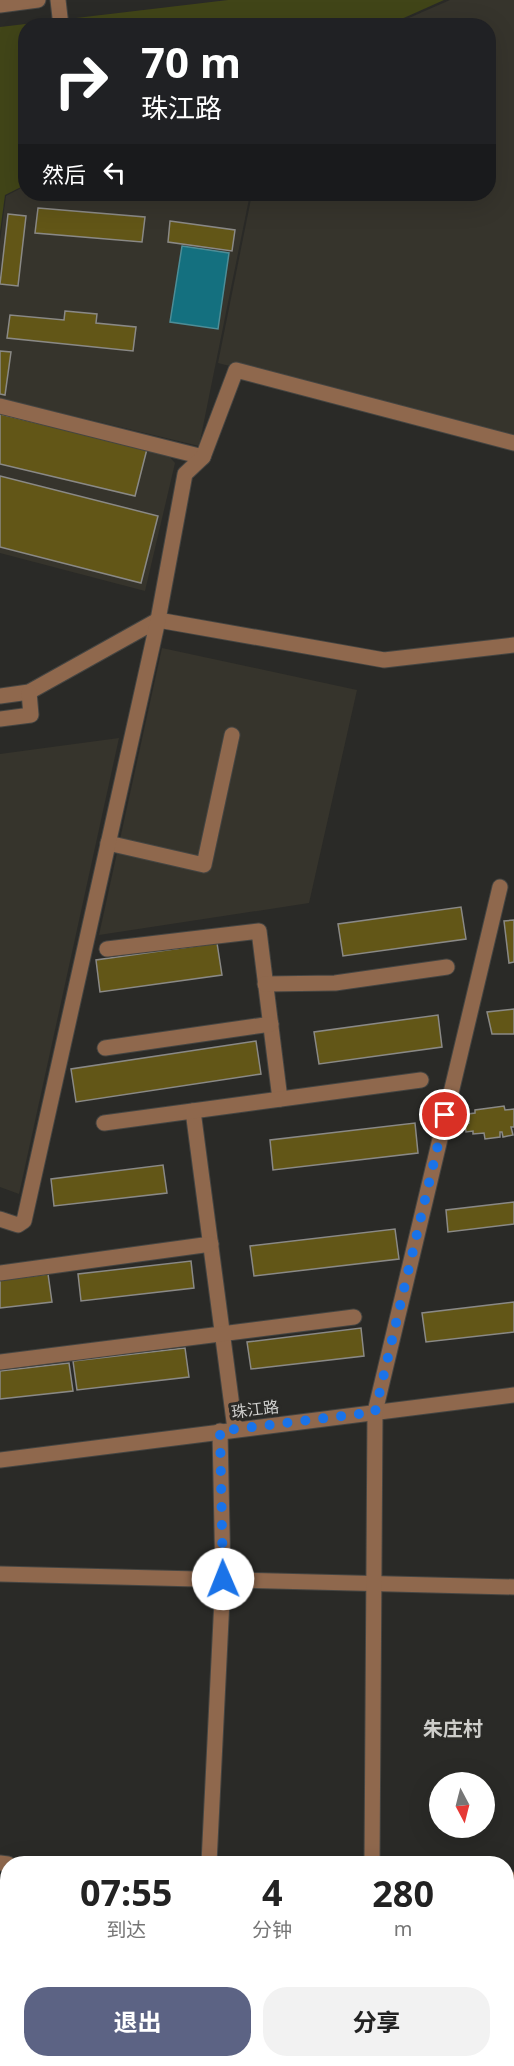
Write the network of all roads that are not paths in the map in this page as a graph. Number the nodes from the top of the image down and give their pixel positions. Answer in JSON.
{"nodes":[{"id":1,"x":38,"y":0,"type":"edge"},
{"id":2,"x":58,"y":0,"type":"edge"},
{"id":3,"x":0,"y":4,"type":"edge"},
{"id":4,"x":60,"y":18,"type":"edge"},
{"id":5,"x":0,"y":406,"type":"edge"},
{"id":6,"x":514,"y":443,"type":"edge"},
{"id":7,"x":203,"y":457,"type":"junction"},
{"id":8,"x":158,"y":620,"type":"junction"},
{"id":9,"x":514,"y":645,"type":"edge"},
{"id":10,"x":29,"y":692,"type":"junction"},
{"id":11,"x":0,"y":696,"type":"edge"},
{"id":12,"x":0,"y":719,"type":"edge"},
{"id":13,"x":232,"y":735,"type":"dead end"},
{"id":14,"x":108,"y":843,"type":"junction"},
{"id":15,"x":500,"y":887,"type":"dead end"},
{"id":16,"x":107,"y":949,"type":"dead end"},
{"id":17,"x":447,"y":967,"type":"dead end"},
{"id":18,"x":265,"y":984,"type":"junction"},
{"id":19,"x":271,"y":1024,"type":"junction"},
{"id":20,"x":105,"y":1048,"type":"dead end"},
{"id":21,"x":421,"y":1080,"type":"dead end"},
{"id":22,"x":280,"y":1099,"type":"junction"},
{"id":23,"x":193,"y":1111,"type":"junction"},
{"id":24,"x":104,"y":1123,"type":"dead end"},
{"id":25,"x":0,"y":1219,"type":"edge"},
{"id":26,"x":211,"y":1244,"type":"junction"},
{"id":27,"x":0,"y":1273,"type":"edge"},
{"id":28,"x":354,"y":1317,"type":"dead end"},
{"id":29,"x":223,"y":1334,"type":"junction"},
{"id":30,"x":0,"y":1362,"type":"edge"},
{"id":31,"x":514,"y":1395,"type":"edge"},
{"id":32,"x":375,"y":1412,"type":"junction"},
{"id":33,"x":227,"y":1430,"type":"junction"},
{"id":34,"x":0,"y":1460,"type":"edge"},
{"id":35,"x":0,"y":1574,"type":"edge"},
{"id":36,"x":223,"y":1579,"type":"junction"},
{"id":37,"x":375,"y":1583,"type":"junction"},
{"id":38,"x":514,"y":1587,"type":"edge"},
{"id":39,"x":209,"y":1856,"type":"edge"},
{"id":40,"x":372,"y":1856,"type":"edge"}],
"edges":[{"from":1,"to":3,"type":"street"},
{"from":2,"to":4,"type":"street"},
{"from":5,"to":7,"type":"street"},
{"from":6,"to":7,"type":"street"},
{"from":7,"to":8,"type":"street"},
{"from":8,"to":9,"type":"street"},
{"from":8,"to":10,"type":"street"},
{"from":8,"to":14,"type":"street"},
{"from":10,"to":11,"type":"street"},
{"from":10,"to":12,"type":"street"},
{"from":13,"to":14,"type":"street"},
{"from":14,"to":25,"type":"street"},
{"from":15,"to":32,"type":"street"},
{"from":16,"to":18,"type":"street"},
{"from":17,"to":18,"type":"street"},
{"from":18,"to":19,"type":"street"},
{"from":19,"to":20,"type":"street"},
{"from":19,"to":22,"type":"street"},
{"from":21,"to":22,"type":"street"},
{"from":22,"to":23,"type":"street"},
{"from":23,"to":24,"type":"street"},
{"from":23,"to":26,"type":"street"},
{"from":26,"to":27,"type":"street"},
{"from":26,"to":29,"type":"street"},
{"from":28,"to":29,"type":"street"},
{"from":29,"to":30,"type":"street"},
{"from":29,"to":33,"type":"street"},
{"from":31,"to":32,"type":"street","name":"珠江路"},
{"from":32,"to":33,"type":"street","name":"珠江路"},
{"from":32,"to":37,"type":"street"},
{"from":33,"to":34,"type":"street","name":"珠江路"},
{"from":33,"to":36,"type":"street"},
{"from":35,"to":36,"type":"street"},
{"from":36,"to":37,"type":"street"},
{"from":36,"to":39,"type":"street"},
{"from":37,"to":38,"type":"street"},
{"from":37,"to":40,"type":"street"}]}
